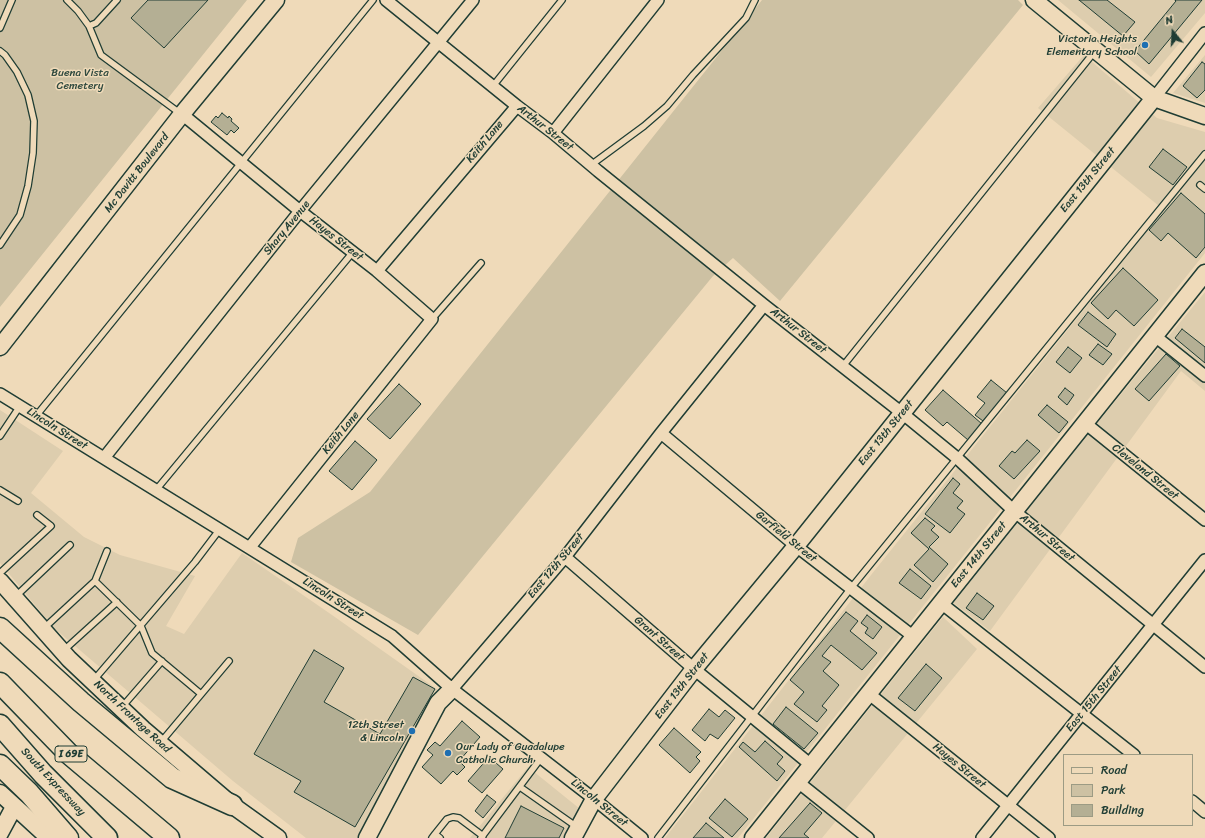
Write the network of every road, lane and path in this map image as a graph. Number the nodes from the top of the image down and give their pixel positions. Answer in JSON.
{"nodes":[{"id":1,"x":12,"y":0,"type":"edge"},
{"id":2,"x":67,"y":0,"type":"edge"},
{"id":3,"x":117,"y":0,"type":"edge"},
{"id":4,"x":276,"y":0,"type":"edge"},
{"id":5,"x":373,"y":0,"type":"edge"},
{"id":6,"x":386,"y":0,"type":"edge"},
{"id":7,"x":473,"y":0,"type":"edge"},
{"id":8,"x":562,"y":0,"type":"edge"},
{"id":9,"x":658,"y":0,"type":"edge"},
{"id":10,"x":755,"y":0,"type":"edge"},
{"id":11,"x":1034,"y":0,"type":"edge"},
{"id":12,"x":89,"y":26,"type":"junction"},
{"id":13,"x":0,"y":28,"type":"edge"},
{"id":14,"x":1205,"y":33,"type":"edge"},
{"id":15,"x":439,"y":42,"type":"junction"},
{"id":16,"x":1095,"y":50,"type":"junction"},
{"id":17,"x":0,"y":51,"type":"edge"},
{"id":18,"x":492,"y":86,"type":"junction"},
{"id":19,"x":1154,"y":98,"type":"junction"},
{"id":20,"x":517,"y":106,"type":"junction"},
{"id":21,"x":182,"y":114,"type":"junction"},
{"id":22,"x":1205,"y":116,"type":"edge"},
{"id":23,"x":553,"y":133,"type":"junction"},
{"id":24,"x":1205,"y":154,"type":"edge"},
{"id":25,"x":241,"y":162,"type":"junction"},
{"id":26,"x":590,"y":165,"type":"junction"},
{"id":27,"x":300,"y":211,"type":"junction"},
{"id":28,"x":0,"y":245,"type":"edge"},
{"id":29,"x":353,"y":252,"type":"junction"},
{"id":30,"x":481,"y":263,"type":"dead end"},
{"id":31,"x":376,"y":271,"type":"junction"},
{"id":32,"x":1205,"y":273,"type":"edge"},
{"id":33,"x":764,"y":305,"type":"junction"},
{"id":34,"x":432,"y":319,"type":"junction"},
{"id":35,"x":1155,"y":336,"type":"junction"},
{"id":36,"x":0,"y":347,"type":"edge"},
{"id":37,"x":843,"y":366,"type":"junction"},
{"id":38,"x":1205,"y":376,"type":"edge"},
{"id":39,"x":0,"y":394,"type":"edge"},
{"id":40,"x":20,"y":406,"type":"junction"},
{"id":41,"x":902,"y":412,"type":"junction"},
{"id":42,"x":36,"y":416,"type":"junction"},
{"id":43,"x":1085,"y":423,"type":"junction"},
{"id":44,"x":661,"y":433,"type":"junction"},
{"id":45,"x":0,"y":436,"type":"edge"},
{"id":46,"x":104,"y":458,"type":"junction"},
{"id":47,"x":957,"y":458,"type":"junction"},
{"id":48,"x":0,"y":490,"type":"edge"},
{"id":49,"x":156,"y":490,"type":"junction"},
{"id":50,"x":18,"y":501,"type":"dead end"},
{"id":51,"x":1014,"y":511,"type":"junction"},
{"id":52,"x":37,"y":515,"type":"dead end"},
{"id":53,"x":1205,"y":520,"type":"edge"},
{"id":54,"x":220,"y":529,"type":"junction"},
{"id":55,"x":70,"y":545,"type":"dead end"},
{"id":56,"x":796,"y":546,"type":"junction"},
{"id":57,"x":250,"y":547,"type":"junction"},
{"id":58,"x":107,"y":551,"type":"dead end"},
{"id":59,"x":564,"y":558,"type":"junction"},
{"id":60,"x":1205,"y":560,"type":"edge"},
{"id":61,"x":0,"y":573,"type":"edge"},
{"id":62,"x":0,"y":581,"type":"edge"},
{"id":63,"x":95,"y":581,"type":"junction"},
{"id":64,"x":851,"y":588,"type":"junction"},
{"id":65,"x":15,"y":598,"type":"junction"},
{"id":66,"x":117,"y":602,"type":"junction"},
{"id":67,"x":941,"y":603,"type":"junction"},
{"id":68,"x":141,"y":626,"type":"junction"},
{"id":69,"x":1153,"y":626,"type":"junction"},
{"id":70,"x":0,"y":628,"type":"edge"},
{"id":71,"x":43,"y":629,"type":"junction"},
{"id":72,"x":914,"y":636,"type":"junction"},
{"id":73,"x":63,"y":652,"type":"junction"},
{"id":74,"x":162,"y":661,"type":"junction"},
{"id":75,"x":229,"y":661,"type":"dead end"},
{"id":76,"x":1205,"y":667,"type":"edge"},
{"id":77,"x":694,"y":669,"type":"junction"},
{"id":78,"x":93,"y":682,"type":"junction"},
{"id":79,"x":0,"y":683,"type":"edge"},
{"id":80,"x":452,"y":689,"type":"junction"},
{"id":81,"x":201,"y":694,"type":"junction"},
{"id":82,"x":868,"y":694,"type":"junction"},
{"id":83,"x":121,"y":709,"type":"junction"},
{"id":84,"x":1082,"y":714,"type":"junction"},
{"id":85,"x":752,"y":716,"type":"junction"},
{"id":86,"x":0,"y":725,"type":"edge"},
{"id":87,"x":160,"y":744,"type":"junction"},
{"id":88,"x":1133,"y":754,"type":"edge"},
{"id":89,"x":541,"y":758,"type":"junction"},
{"id":90,"x":0,"y":765,"type":"edge"},
{"id":91,"x":811,"y":765,"type":"junction"},
{"id":92,"x":798,"y":782,"type":"junction"},
{"id":93,"x":520,"y":787,"type":"junction"},
{"id":94,"x":0,"y":793,"type":"edge"},
{"id":95,"x":594,"y":798,"type":"junction"},
{"id":96,"x":1193,"y":802,"type":"edge"},
{"id":97,"x":232,"y":806,"type":"junction"},
{"id":98,"x":1008,"y":806,"type":"junction"},
{"id":99,"x":14,"y":807,"type":"junction"},
{"id":100,"x":1205,"y":812,"type":"edge"},
{"id":101,"x":576,"y":833,"type":"edge"},
{"id":102,"x":0,"y":834,"type":"edge"},
{"id":103,"x":433,"y":836,"type":"edge"},
{"id":104,"x":482,"y":837,"type":"edge"},
{"id":105,"x":755,"y":837,"type":"edge"},
{"id":106,"x":49,"y":838,"type":"edge"},
{"id":107,"x":68,"y":838,"type":"edge"},
{"id":108,"x":107,"y":838,"type":"edge"},
{"id":109,"x":169,"y":838,"type":"edge"},
{"id":110,"x":278,"y":838,"type":"edge"},
{"id":111,"x":367,"y":838,"type":"edge"},
{"id":112,"x":440,"y":838,"type":"edge"},
{"id":113,"x":642,"y":838,"type":"edge"},
{"id":114,"x":658,"y":838,"type":"edge"},
{"id":115,"x":868,"y":838,"type":"edge"},
{"id":116,"x":982,"y":838,"type":"edge"},
{"id":117,"x":1049,"y":838,"type":"edge"}],
"edges":[{"from":1,"to":13,"type":"lane"},
{"from":2,"to":12,"type":"lane"},
{"from":3,"to":12,"type":"lane"},
{"from":4,"to":21,"type":"street","name":"Mc Davitt Boulevard"},
{"from":5,"to":25,"type":"lane"},
{"from":6,"to":15,"type":"street","name":"Arthur Street"},
{"from":7,"to":15,"type":"street","name":"Shary Avenue"},
{"from":8,"to":18,"type":"lane"},
{"from":9,"to":23,"type":"street"},
{"from":10,"to":26,"type":"lane"},
{"from":11,"to":16,"type":"street"},
{"from":12,"to":21,"type":"lane"},
{"from":14,"to":19,"type":"street","name":"East 13th Street"},
{"from":15,"to":18,"type":"street","name":"Arthur Street"},
{"from":15,"to":27,"type":"street","name":"Shary Avenue"},
{"from":16,"to":19,"type":"street"},
{"from":16,"to":37,"type":"lane"},
{"from":17,"to":28,"type":"lane"},
{"from":18,"to":20,"type":"street","name":"Arthur Street"},
{"from":19,"to":22,"type":"street"},
{"from":19,"to":41,"type":"street","name":"East 13th Street"},
{"from":20,"to":23,"type":"street","name":"Arthur Street"},
{"from":20,"to":31,"type":"street","name":"Keith Lane"},
{"from":21,"to":25,"type":"street","name":"Hayes Street"},
{"from":21,"to":36,"type":"street","name":"Mc Davitt Boulevard"},
{"from":23,"to":26,"type":"street","name":"Arthur Street"},
{"from":24,"to":47,"type":"lane"},
{"from":25,"to":27,"type":"street","name":"Hayes Street"},
{"from":25,"to":42,"type":"lane"},
{"from":26,"to":33,"type":"street","name":"Arthur Street"},
{"from":27,"to":29,"type":"street","name":"Hayes Street"},
{"from":27,"to":46,"type":"street","name":"Shary Avenue"},
{"from":29,"to":31,"type":"street","name":"Hayes Street"},
{"from":29,"to":49,"type":"lane"},
{"from":30,"to":34,"type":"lane"},
{"from":31,"to":34,"type":"street","name":"Hayes Street"},
{"from":32,"to":35,"type":"street","name":"East 14th Street"},
{"from":33,"to":37,"type":"street","name":"Arthur Street"},
{"from":33,"to":44,"type":"street","name":"East 12th Street"},
{"from":34,"to":57,"type":"street","name":"Keith Lane"},
{"from":35,"to":38,"type":"street"},
{"from":35,"to":43,"type":"street","name":"East 14th Street"},
{"from":37,"to":41,"type":"street","name":"Arthur Street"},
{"from":39,"to":40,"type":"street","name":"Lincoln Street"},
{"from":40,"to":42,"type":"street","name":"Lincoln Street"},
{"from":40,"to":45,"type":"lane"},
{"from":41,"to":47,"type":"street","name":"Arthur Street"},
{"from":41,"to":56,"type":"street","name":"East 13th Street"},
{"from":42,"to":46,"type":"street","name":"Lincoln Street"},
{"from":43,"to":51,"type":"street","name":"East 14th Street"},
{"from":43,"to":53,"type":"street","name":"Cleveland Street"},
{"from":44,"to":56,"type":"street","name":"Garfield Street"},
{"from":44,"to":59,"type":"street","name":"East 12th Street"},
{"from":46,"to":49,"type":"street","name":"Lincoln Street"},
{"from":47,"to":51,"type":"street","name":"Arthur Street"},
{"from":47,"to":64,"type":"lane"},
{"from":48,"to":50,"type":"lane"},
{"from":49,"to":54,"type":"street","name":"Lincoln Street"},
{"from":51,"to":67,"type":"street","name":"East 14th Street"},
{"from":51,"to":69,"type":"street","name":"Arthur Street"},
{"from":52,"to":61,"type":"lane"},
{"from":54,"to":57,"type":"street","name":"Lincoln Street"},
{"from":54,"to":68,"type":"lane"},
{"from":55,"to":65,"type":"lane"},
{"from":56,"to":64,"type":"street","name":"Garfield Street"},
{"from":56,"to":77,"type":"street","name":"East 13th Street"},
{"from":57,"to":80,"type":"street","name":"Lincoln Street"},
{"from":58,"to":63,"type":"lane"},
{"from":59,"to":77,"type":"street","name":"Grant Street"},
{"from":59,"to":80,"type":"street","name":"East 12th Street"},
{"from":60,"to":69,"type":"street","name":"East 15th Street"},
{"from":62,"to":65,"type":"street","name":"North Frontage Road"},
{"from":63,"to":66,"type":"lane"},
{"from":63,"to":71,"type":"lane"},
{"from":64,"to":72,"type":"street","name":"Garfield Street"},
{"from":64,"to":85,"type":"lane"},
{"from":65,"to":71,"type":"street","name":"North Frontage Road"},
{"from":66,"to":68,"type":"lane"},
{"from":66,"to":73,"type":"lane"},
{"from":67,"to":72,"type":"street","name":"East 14th Street"},
{"from":67,"to":84,"type":"street"},
{"from":68,"to":74,"type":"lane"},
{"from":68,"to":78,"type":"lane"},
{"from":69,"to":76,"type":"street","name":"Arthur Street"},
{"from":69,"to":84,"type":"street","name":"East 15th Street"},
{"from":70,"to":97,"type":"highway"},
{"from":71,"to":73,"type":"street","name":"North Frontage Road"},
{"from":72,"to":82,"type":"street","name":"East 14th Street"},
{"from":73,"to":78,"type":"street","name":"North Frontage Road"},
{"from":74,"to":81,"type":"lane"},
{"from":74,"to":83,"type":"lane"},
{"from":75,"to":81,"type":"lane"},
{"from":77,"to":85,"type":"street","name":"Grant Street"},
{"from":77,"to":95,"type":"street","name":"East 13th Street"},
{"from":78,"to":83,"type":"street","name":"North Frontage Road"},
{"from":79,"to":109,"type":"highway","number":"I 69E"},
{"from":80,"to":89,"type":"street","name":"Lincoln Street"},
{"from":80,"to":111,"type":"street","name":"East 12th Street"},
{"from":81,"to":87,"type":"lane"},
{"from":82,"to":91,"type":"street","name":"East 14th Street"},
{"from":82,"to":98,"type":"street","name":"Hayes Street"},
{"from":83,"to":87,"type":"street","name":"North Frontage Road"},
{"from":84,"to":88,"type":"street"},
{"from":84,"to":98,"type":"street","name":"East 15th Street"},
{"from":85,"to":91,"type":"street","name":"Grant Street"},
{"from":85,"to":114,"type":"lane"},
{"from":86,"to":108,"type":"highway","name":"South Expressway"},
{"from":87,"to":97,"type":"street","name":"North Frontage Road"},
{"from":89,"to":93,"type":"lane"},
{"from":89,"to":95,"type":"street","name":"Lincoln Street"},
{"from":90,"to":107,"type":"highway"},
{"from":91,"to":92,"type":"street","name":"East 14th Street"},
{"from":92,"to":105,"type":"street","name":"East 14th Street"},
{"from":92,"to":115,"type":"street"},
{"from":93,"to":101,"type":"lane"},
{"from":93,"to":104,"type":"lane"},
{"from":94,"to":99,"type":"street"},
{"from":95,"to":101,"type":"street","name":"East 13th Street"},
{"from":95,"to":113,"type":"street","name":"Lincoln Street"},
{"from":96,"to":100,"type":"street"},
{"from":97,"to":110,"type":"street","name":"North Frontage Road"},
{"from":98,"to":116,"type":"street","name":"East 15th Street"},
{"from":98,"to":117,"type":"street","name":"Hayes Street"},
{"from":99,"to":102,"type":"street"},
{"from":99,"to":106,"type":"street"},
{"from":103,"to":104,"type":"lane"},
{"from":103,"to":112,"type":"lane"}]}
